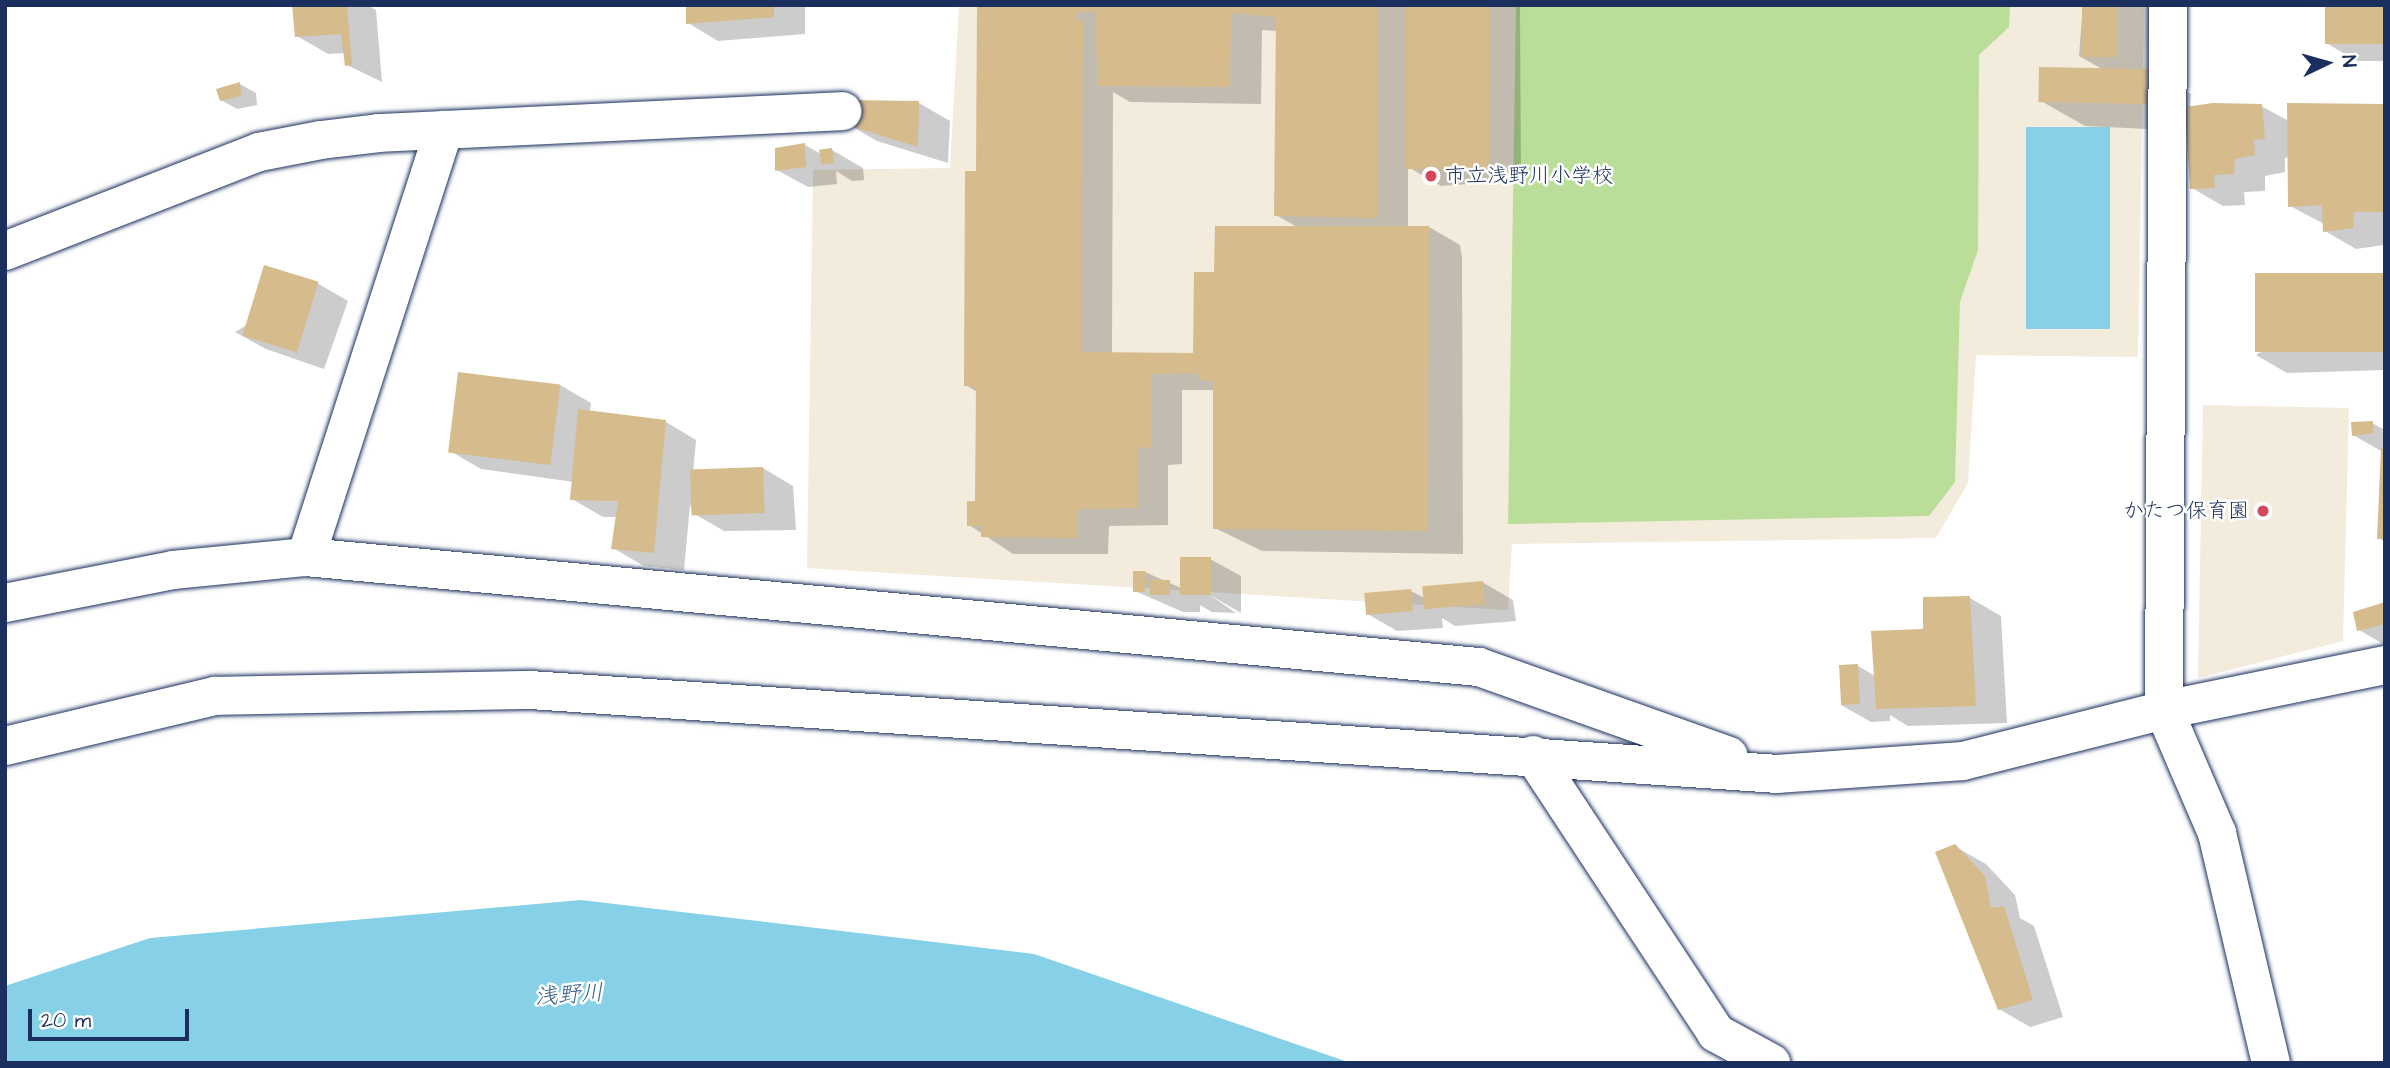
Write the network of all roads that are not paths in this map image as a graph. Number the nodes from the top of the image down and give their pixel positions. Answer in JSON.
{"nodes":[{"id":1,"x":2168,"y":5,"type":"edge"},
{"id":2,"x":842,"y":111,"type":"dead end"},
{"id":3,"x":444,"y":130,"type":"junction"},
{"id":4,"x":5,"y":251,"type":"edge"},
{"id":5,"x":306,"y":557,"type":"junction"},
{"id":6,"x":5,"y":603,"type":"edge"},
{"id":7,"x":2385,"y":665,"type":"edge"},
{"id":8,"x":2164,"y":710,"type":"junction"},
{"id":9,"x":5,"y":746,"type":"edge"},
{"id":10,"x":1534,"y":755,"type":"junction"},
{"id":11,"x":1777,"y":774,"type":"junction"},
{"id":12,"x":1771,"y":1063,"type":"edge"},
{"id":13,"x":2271,"y":1063,"type":"edge"}],
"edges":[{"from":1,"to":8,"type":"street"},
{"from":2,"to":3,"type":"street"},
{"from":3,"to":4,"type":"street"},
{"from":3,"to":5,"type":"street"},
{"from":5,"to":6,"type":"street"},
{"from":5,"to":11,"type":"street"},
{"from":7,"to":8,"type":"street"},
{"from":8,"to":11,"type":"street"},
{"from":8,"to":13,"type":"street"},
{"from":9,"to":10,"type":"street"},
{"from":10,"to":11,"type":"street"},
{"from":10,"to":12,"type":"street"}]}
